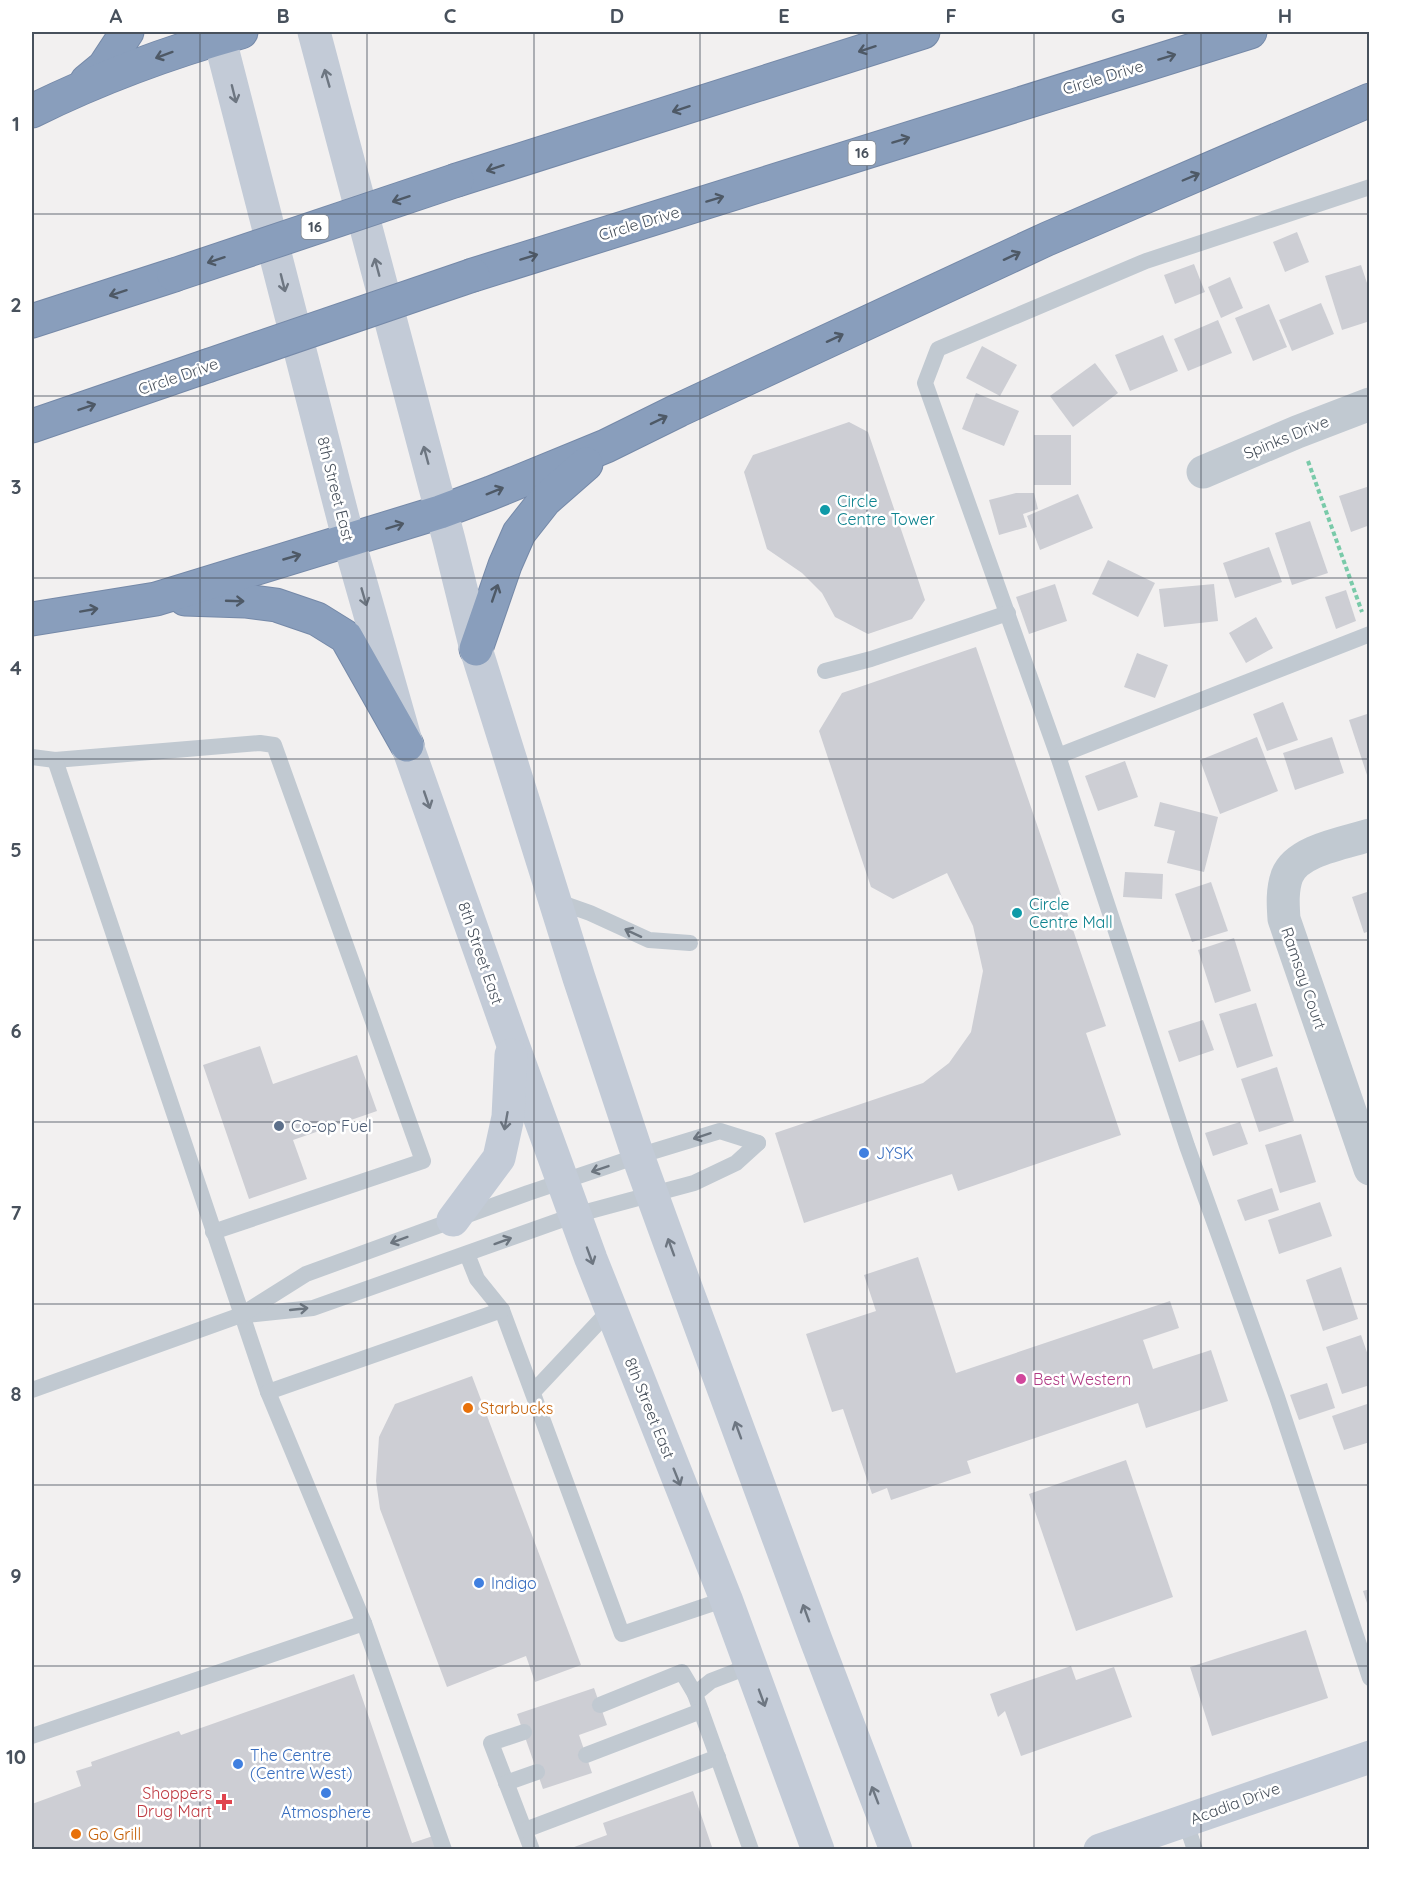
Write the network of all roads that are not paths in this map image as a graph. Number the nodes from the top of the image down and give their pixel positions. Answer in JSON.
{"nodes":[{"id":1,"x":127,"y":32,"type":"edge"},
{"id":2,"x":314,"y":32,"type":"edge"},
{"id":3,"x":923,"y":32,"type":"edge"},
{"id":4,"x":1250,"y":32,"type":"edge"},
{"id":5,"x":226,"y":33,"type":"edge"},
{"id":6,"x":78,"y":88,"type":"junction"},
{"id":7,"x":1370,"y":100,"type":"edge"},
{"id":8,"x":32,"y":111,"type":"edge"},
{"id":9,"x":1370,"y":187,"type":"edge"},
{"id":10,"x":32,"y":321,"type":"edge"},
{"id":11,"x":1370,"y":404,"type":"edge"},
{"id":12,"x":32,"y":426,"type":"edge"},
{"id":13,"x":606,"y":446,"type":"junction"},
{"id":14,"x":1203,"y":472,"type":"dead end"},
{"id":15,"x":440,"y":512,"type":"junction"},
{"id":16,"x":349,"y":540,"type":"junction"},
{"id":17,"x":156,"y":598,"type":"junction"},
{"id":18,"x":1008,"y":614,"type":"junction"},
{"id":19,"x":32,"y":619,"type":"edge"},
{"id":20,"x":1367,"y":627,"type":"edge"},
{"id":21,"x":476,"y":649,"type":"junction"},
{"id":22,"x":825,"y":671,"type":"dead end"},
{"id":23,"x":407,"y":745,"type":"junction"},
{"id":24,"x":1058,"y":756,"type":"junction"},
{"id":25,"x":32,"y":757,"type":"edge"},
{"id":26,"x":55,"y":760,"type":"junction"},
{"id":27,"x":1370,"y":835,"type":"edge"},
{"id":28,"x":556,"y":901,"type":"junction"},
{"id":29,"x":690,"y":943,"type":"dead end"},
{"id":30,"x":512,"y":1042,"type":"junction"},
{"id":31,"x":638,"y":1156,"type":"junction"},
{"id":32,"x":1370,"y":1169,"type":"edge"},
{"id":33,"x":563,"y":1181,"type":"junction"},
{"id":34,"x":653,"y":1194,"type":"junction"},
{"id":35,"x":575,"y":1215,"type":"junction"},
{"id":36,"x":453,"y":1220,"type":"junction"},
{"id":37,"x":213,"y":1232,"type":"junction"},
{"id":38,"x":467,"y":1254,"type":"junction"},
{"id":39,"x":502,"y":1310,"type":"junction"},
{"id":40,"x":610,"y":1310,"type":"junction"},
{"id":41,"x":241,"y":1316,"type":"junction"},
{"id":42,"x":32,"y":1390,"type":"edge"},
{"id":43,"x":268,"y":1392,"type":"junction"},
{"id":44,"x":533,"y":1392,"type":"junction"},
{"id":45,"x":726,"y":1599,"type":"junction"},
{"id":46,"x":364,"y":1623,"type":"junction"},
{"id":47,"x":750,"y":1666,"type":"junction"},
{"id":48,"x":1370,"y":1678,"type":"edge"},
{"id":49,"x":695,"y":1694,"type":"junction"},
{"id":50,"x":600,"y":1705,"type":"dead end"},
{"id":51,"x":701,"y":1711,"type":"junction"},
{"id":52,"x":524,"y":1732,"type":"dead end"},
{"id":53,"x":32,"y":1736,"type":"edge"},
{"id":54,"x":586,"y":1755,"type":"dead end"},
{"id":55,"x":718,"y":1757,"type":"junction"},
{"id":56,"x":1370,"y":1757,"type":"edge"},
{"id":57,"x":537,"y":1772,"type":"dead end"},
{"id":58,"x":507,"y":1783,"type":"junction"},
{"id":59,"x":525,"y":1830,"type":"junction"},
{"id":60,"x":1190,"y":1835,"type":"edge"},
{"id":61,"x":817,"y":1849,"type":"edge"},
{"id":62,"x":444,"y":1850,"type":"edge"},
{"id":63,"x":532,"y":1850,"type":"edge"},
{"id":64,"x":751,"y":1850,"type":"edge"},
{"id":65,"x":896,"y":1850,"type":"edge"},
{"id":66,"x":1100,"y":1850,"type":"edge"}],
"edges":[{"from":1,"to":6,"type":"highway"},
{"from":15,"to":2,"type":"main road","one_way":true},
{"from":3,"to":10,"type":"highway","number":"16","one_way":true,"bridge":true},
{"from":12,"to":4,"type":"highway","name":"Circle Drive","number":"16","one_way":true,"bridge":true},
{"from":5,"to":6,"type":"highway","one_way":true},
{"from":5,"to":16,"type":"main road","name":"8th Street East","one_way":true},
{"from":6,"to":8,"type":"highway"},
{"from":13,"to":7,"type":"highway","one_way":true},
{"from":9,"to":18,"type":"lane"},
{"from":11,"to":14,"type":"street","name":"Spinks Drive"},
{"from":15,"to":13,"type":"highway","one_way":true},
{"from":21,"to":13,"type":"highway","one_way":true},
{"from":16,"to":15,"type":"highway","one_way":true},
{"from":15,"to":21,"type":"main road"},
{"from":17,"to":16,"type":"highway","one_way":true},
{"from":16,"to":23,"type":"main road","name":"8th Street East","one_way":true},
{"from":19,"to":17,"type":"highway","one_way":true},
{"from":17,"to":23,"type":"highway","one_way":true},
{"from":18,"to":22,"type":"lane"},
{"from":18,"to":24,"type":"lane"},
{"from":20,"to":24,"type":"lane"},
{"from":21,"to":28,"type":"main road"},
{"from":23,"to":30,"type":"main road","name":"8th Street East","one_way":true},
{"from":24,"to":48,"type":"lane"},
{"from":25,"to":26,"type":"lane"},
{"from":26,"to":37,"type":"lane"},
{"from":26,"to":37,"type":"lane"},
{"from":27,"to":32,"type":"street","name":"Ramsay Court"},
{"from":29,"to":28,"type":"lane","one_way":true},
{"from":28,"to":31,"type":"main road"},
{"from":30,"to":33,"type":"main road","name":"8th Street East"},
{"from":30,"to":36,"type":"main road","one_way":true},
{"from":31,"to":33,"type":"lane","one_way":true},
{"from":31,"to":34,"type":"main road"},
{"from":34,"to":31,"type":"lane","one_way":true},
{"from":33,"to":35,"type":"main road","name":"8th Street East"},
{"from":33,"to":36,"type":"lane"},
{"from":34,"to":35,"type":"lane"},
{"from":65,"to":34,"type":"main road","one_way":true},
{"from":38,"to":35,"type":"lane","one_way":true},
{"from":35,"to":40,"type":"main road","name":"8th Street East","one_way":true},
{"from":36,"to":41,"type":"lane","one_way":true},
{"from":37,"to":41,"type":"lane"},
{"from":38,"to":39,"type":"lane"},
{"from":41,"to":38,"type":"lane","one_way":true},
{"from":39,"to":43,"type":"lane"},
{"from":39,"to":44,"type":"lane"},
{"from":40,"to":44,"type":"lane"},
{"from":40,"to":45,"type":"main road","name":"8th Street East","one_way":true},
{"from":41,"to":42,"type":"lane"},
{"from":41,"to":43,"type":"lane"},
{"from":43,"to":46,"type":"lane"},
{"from":44,"to":45,"type":"lane"},
{"from":45,"to":47,"type":"main road","name":"8th Street East"},
{"from":46,"to":53,"type":"lane"},
{"from":46,"to":62,"type":"lane"},
{"from":47,"to":49,"type":"lane"},
{"from":47,"to":61,"type":"main road","name":"8th Street East","one_way":true},
{"from":49,"to":50,"type":"lane"},
{"from":49,"to":51,"type":"lane"},
{"from":51,"to":54,"type":"lane"},
{"from":51,"to":55,"type":"lane"},
{"from":52,"to":58,"type":"lane"},
{"from":55,"to":59,"type":"lane"},
{"from":55,"to":64,"type":"lane"},
{"from":56,"to":60,"type":"main road","name":"Acadia Drive"},
{"from":57,"to":58,"type":"lane"},
{"from":58,"to":59,"type":"lane"},
{"from":59,"to":63,"type":"lane"},
{"from":60,"to":66,"type":"main road","name":"Acadia Drive"}]}
